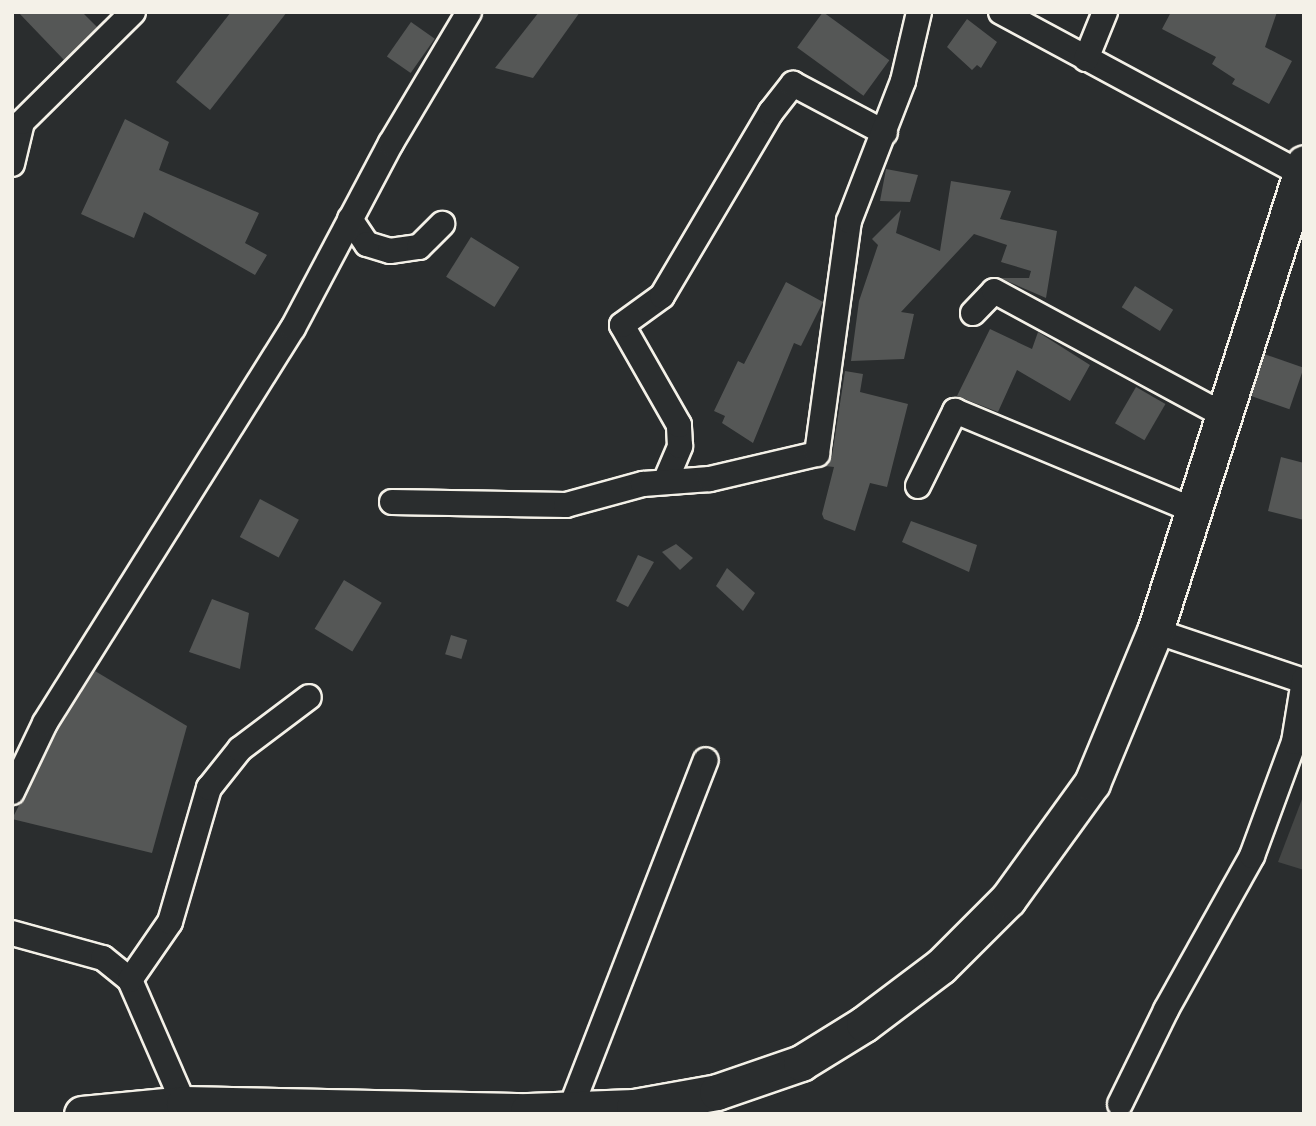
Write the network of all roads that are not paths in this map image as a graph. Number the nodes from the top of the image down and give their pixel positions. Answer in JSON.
{"nodes":[{"id":1,"x":133,"y":12,"type":"edge"},
{"id":2,"x":469,"y":12,"type":"edge"},
{"id":3,"x":919,"y":12,"type":"edge"},
{"id":4,"x":1002,"y":12,"type":"edge"},
{"id":5,"x":1105,"y":12,"type":"edge"},
{"id":6,"x":1086,"y":59,"type":"junction"},
{"id":7,"x":17,"y":116,"type":"edge"},
{"id":8,"x":885,"y":133,"type":"junction"},
{"id":9,"x":12,"y":163,"type":"edge"},
{"id":10,"x":1303,"y":170,"type":"edge"},
{"id":11,"x":350,"y":219,"type":"junction"},
{"id":12,"x":442,"y":224,"type":"dead end"},
{"id":13,"x":972,"y":313,"type":"dead end"},
{"id":14,"x":1223,"y":415,"type":"junction"},
{"id":15,"x":665,"y":482,"type":"junction"},
{"id":16,"x":918,"y":486,"type":"dead end"},
{"id":17,"x":392,"y":502,"type":"dead end"},
{"id":18,"x":1193,"y":510,"type":"junction"},
{"id":19,"x":1155,"y":631,"type":"junction"},
{"id":20,"x":1304,"y":681,"type":"edge"},
{"id":21,"x":309,"y":697,"type":"dead end"},
{"id":22,"x":1299,"y":745,"type":"edge"},
{"id":23,"x":706,"y":760,"type":"dead end"},
{"id":24,"x":14,"y":779,"type":"edge"},
{"id":25,"x":12,"y":933,"type":"edge"},
{"id":26,"x":130,"y":980,"type":"junction"},
{"id":27,"x":184,"y":1104,"type":"junction"},
{"id":28,"x":1120,"y":1104,"type":"dead end"},
{"id":29,"x":570,"y":1110,"type":"junction"},
{"id":30,"x":358,"y":1111,"type":"edge"},
{"id":31,"x":82,"y":1114,"type":"edge"}],
"edges":[{"from":1,"to":7,"type":"street"},
{"from":2,"to":11,"type":"street"},
{"from":3,"to":8,"type":"street"},
{"from":4,"to":6,"type":"street"},
{"from":5,"to":6,"type":"street"},
{"from":6,"to":10,"type":"street"},
{"from":7,"to":9,"type":"street"},
{"from":8,"to":15,"type":"street"},
{"from":8,"to":15,"type":"street"},
{"from":10,"to":14,"type":"main road"},
{"from":11,"to":12,"type":"street"},
{"from":11,"to":24,"type":"street"},
{"from":13,"to":14,"type":"street"},
{"from":14,"to":18,"type":"main road"},
{"from":15,"to":17,"type":"street"},
{"from":16,"to":18,"type":"street"},
{"from":18,"to":19,"type":"main road"},
{"from":19,"to":20,"type":"street"},
{"from":19,"to":29,"type":"main road"},
{"from":20,"to":22,"type":"street"},
{"from":21,"to":26,"type":"street"},
{"from":22,"to":28,"type":"street"},
{"from":23,"to":29,"type":"street"},
{"from":25,"to":26,"type":"street"},
{"from":26,"to":27,"type":"street"},
{"from":27,"to":30,"type":"main road"},
{"from":27,"to":31,"type":"main road"},
{"from":29,"to":30,"type":"main road"}]}
